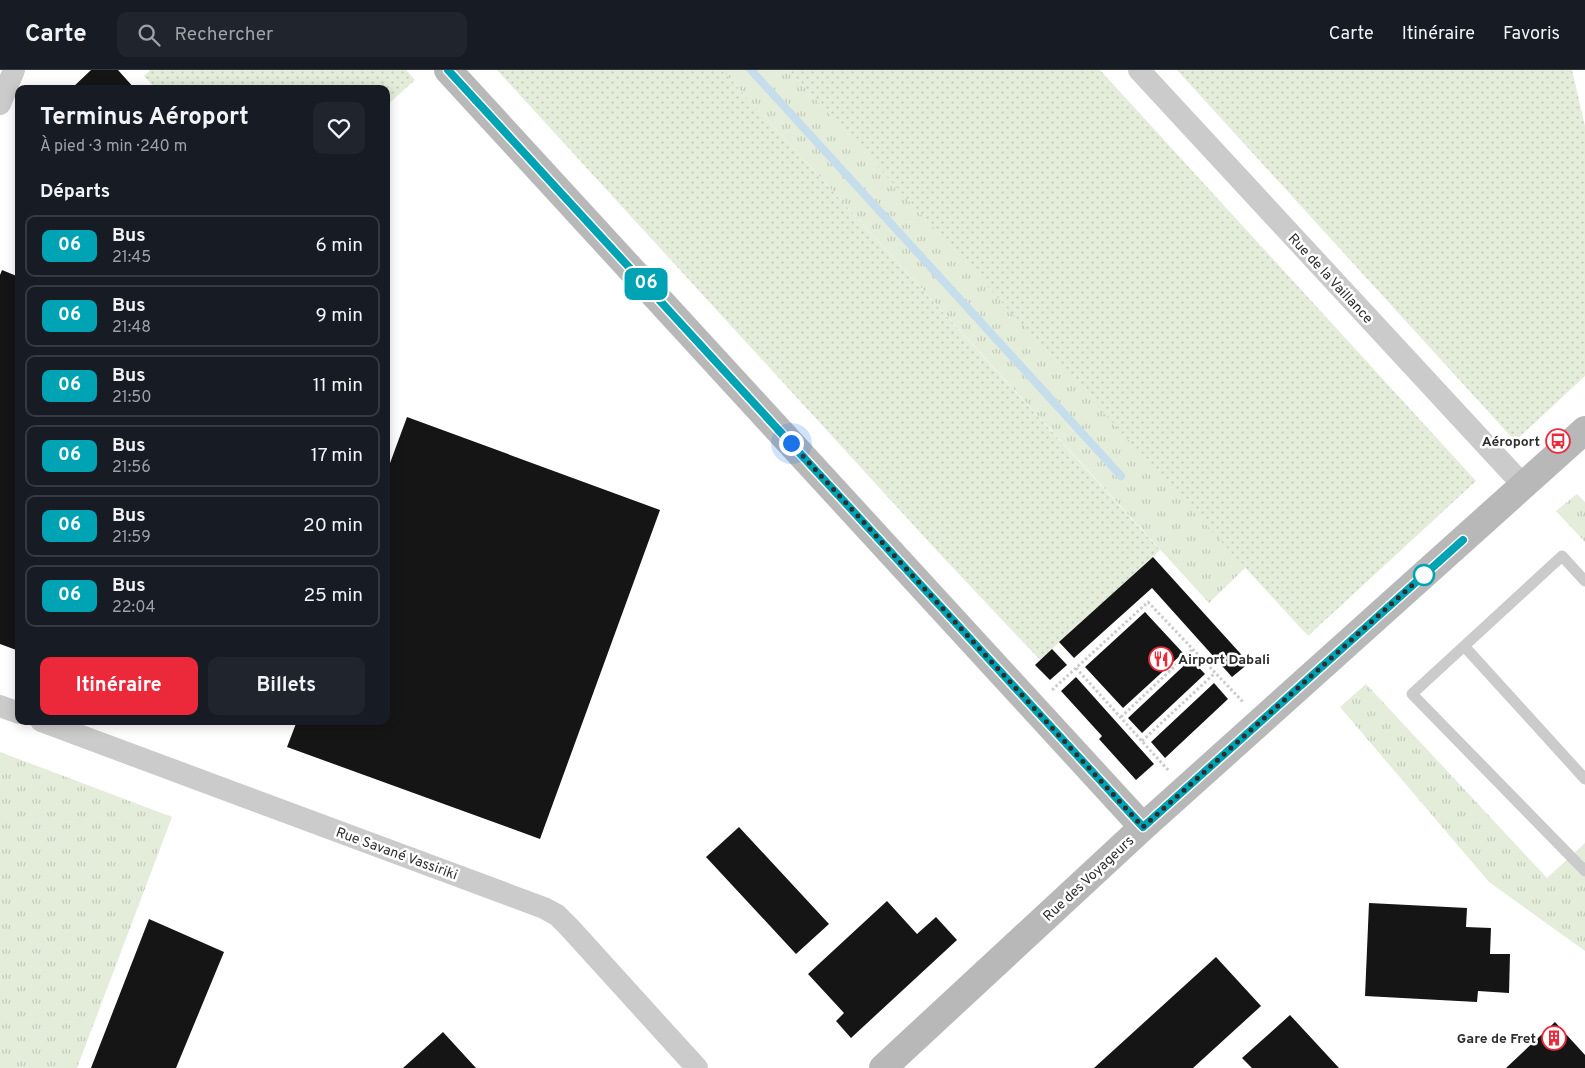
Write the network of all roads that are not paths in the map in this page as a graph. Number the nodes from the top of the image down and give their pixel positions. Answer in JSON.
{"nodes":[{"id":1,"x":14,"y":70,"type":"edge"},
{"id":2,"x":448,"y":70,"type":"edge"},
{"id":3,"x":1139,"y":70,"type":"edge"},
{"id":4,"x":0,"y":104,"type":"edge"},
{"id":5,"x":1585,"y":430,"type":"edge"},
{"id":6,"x":1523,"y":485,"type":"junction"},
{"id":7,"x":1585,"y":581,"type":"edge"},
{"id":8,"x":1464,"y":646,"type":"junction"},
{"id":9,"x":0,"y":706,"type":"edge"},
{"id":10,"x":15,"y":712,"type":"edge"},
{"id":11,"x":52,"y":725,"type":"edge"},
{"id":12,"x":1585,"y":779,"type":"edge"},
{"id":13,"x":1143,"y":827,"type":"junction"},
{"id":14,"x":1585,"y":871,"type":"edge"},
{"id":15,"x":697,"y":1068,"type":"edge"},
{"id":16,"x":883,"y":1068,"type":"edge"}],
"edges":[{"from":1,"to":4,"type":"street"},
{"from":2,"to":13,"type":"street"},
{"from":3,"to":6,"type":"street","name":"Rue de la Vaillance"},
{"from":5,"to":6,"type":"street","name":"Rue des Voyageurs"},
{"from":6,"to":13,"type":"street","name":"Rue des Voyageurs"},
{"from":7,"to":8,"type":"lane"},
{"from":8,"to":12,"type":"lane"},
{"from":8,"to":14,"type":"lane"},
{"from":9,"to":10,"type":"street"},
{"from":11,"to":15,"type":"street","name":"Rue Savané Vassiriki"},
{"from":13,"to":16,"type":"street","name":"Rue des Voyageurs"}]}
